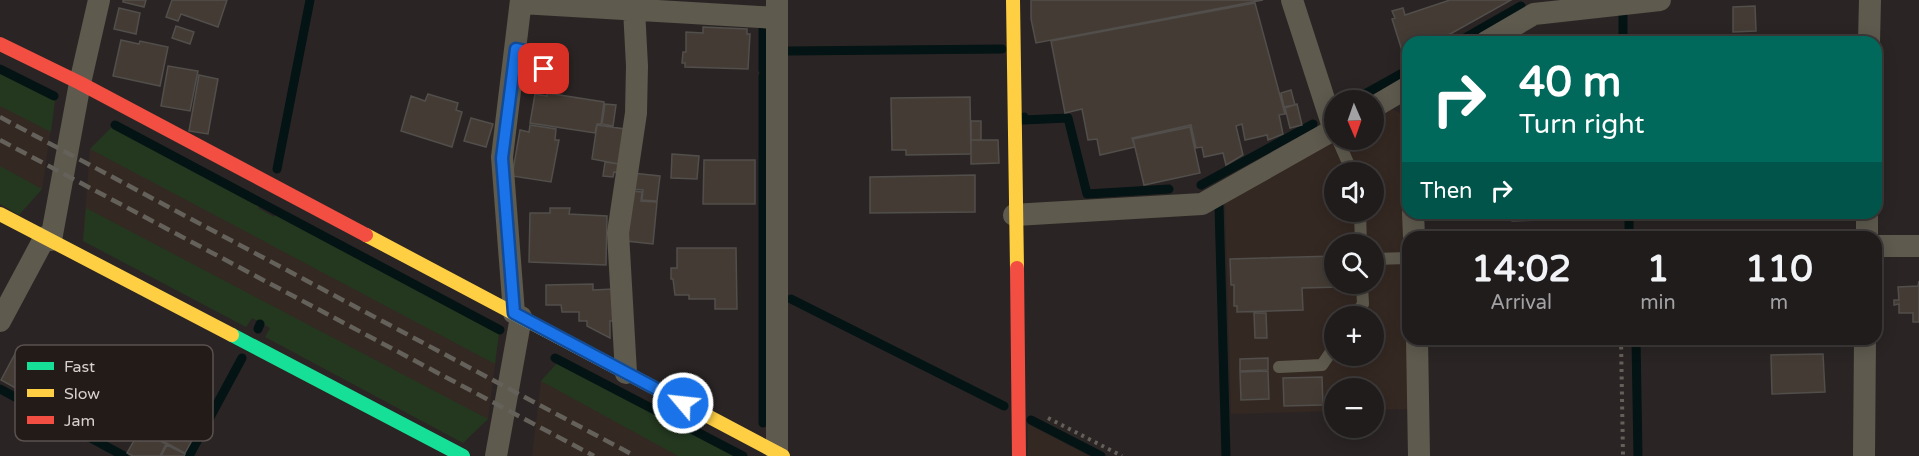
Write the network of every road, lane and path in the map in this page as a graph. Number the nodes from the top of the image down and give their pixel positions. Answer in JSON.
{"nodes":[{"id":1,"x":99,"y":0,"type":"edge"},
{"id":2,"x":1013,"y":0,"type":"edge"},
{"id":3,"x":1292,"y":0,"type":"edge"},
{"id":4,"x":1660,"y":0,"type":"edge"},
{"id":5,"x":1870,"y":0,"type":"edge"},
{"id":6,"x":521,"y":1,"type":"edge"},
{"id":7,"x":1532,"y":7,"type":"edge"},
{"id":8,"x":634,"y":9,"type":"junction"},
{"id":9,"x":777,"y":9,"type":"edge"},
{"id":10,"x":1494,"y":36,"type":"edge"},
{"id":11,"x":1869,"y":36,"type":"edge"},
{"id":12,"x":0,"y":44,"type":"edge"},
{"id":13,"x":516,"y":49,"type":"junction"},
{"id":14,"x":80,"y":84,"type":"junction"},
{"id":15,"x":559,"y":87,"type":"dead end"},
{"id":16,"x":1402,"y":90,"type":"edge"},
{"id":17,"x":1324,"y":99,"type":"edge"},
{"id":18,"x":1384,"y":100,"type":"edge"},
{"id":19,"x":1324,"y":139,"type":"edge"},
{"id":20,"x":0,"y":214,"type":"edge"},
{"id":21,"x":1014,"y":215,"type":"junction"},
{"id":22,"x":48,"y":239,"type":"junction"},
{"id":23,"x":1882,"y":246,"type":"edge"},
{"id":24,"x":1919,"y":246,"type":"edge"},
{"id":25,"x":1402,"y":258,"type":"edge"},
{"id":26,"x":1384,"y":259,"type":"edge"},
{"id":27,"x":518,"y":315,"type":"junction"},
{"id":28,"x":0,"y":321,"type":"edge"},
{"id":29,"x":1416,"y":345,"type":"edge"},
{"id":30,"x":1621,"y":345,"type":"edge"},
{"id":31,"x":1866,"y":345,"type":"edge"},
{"id":32,"x":1324,"y":362,"type":"edge"},
{"id":33,"x":1279,"y":367,"type":"dead end"},
{"id":34,"x":626,"y":373,"type":"junction"},
{"id":35,"x":1018,"y":402,"type":"junction"},
{"id":36,"x":780,"y":454,"type":"edge"},
{"id":37,"x":463,"y":456,"type":"edge"},
{"id":38,"x":496,"y":456,"type":"edge"},
{"id":39,"x":1019,"y":456,"type":"edge"},
{"id":40,"x":1122,"y":456,"type":"edge"},
{"id":41,"x":1419,"y":456,"type":"edge"},
{"id":42,"x":1623,"y":456,"type":"edge"},
{"id":43,"x":1864,"y":456,"type":"edge"}],
"edges":[{"from":1,"to":14,"type":"street"},
{"from":2,"to":21,"type":"street"},
{"from":3,"to":17,"type":"street"},
{"from":4,"to":7,"type":"street"},
{"from":5,"to":11,"type":"street"},
{"from":6,"to":8,"type":"street"},
{"from":6,"to":13,"type":"street"},
{"from":7,"to":10,"type":"street"},
{"from":8,"to":9,"type":"street"},
{"from":8,"to":34,"type":"street"},
{"from":9,"to":36,"type":"street"},
{"from":12,"to":14,"type":"street"},
{"from":13,"to":15,"type":"lane"},
{"from":13,"to":27,"type":"street"},
{"from":14,"to":22,"type":"street"},
{"from":14,"to":27,"type":"street"},
{"from":16,"to":18,"type":"street"},
{"from":19,"to":21,"type":"street"},
{"from":20,"to":22,"type":"street"},
{"from":21,"to":35,"type":"street"},
{"from":22,"to":28,"type":"street"},
{"from":22,"to":37,"type":"street"},
{"from":23,"to":24,"type":"street"},
{"from":25,"to":26,"type":"lane"},
{"from":27,"to":34,"type":"street"},
{"from":27,"to":38,"type":"street"},
{"from":29,"to":41,"type":"street"},
{"from":30,"to":42,"type":"path"},
{"from":31,"to":43,"type":"street"},
{"from":32,"to":33,"type":"lane"},
{"from":34,"to":36,"type":"street"},
{"from":35,"to":39,"type":"street"},
{"from":35,"to":40,"type":"path"}]}
